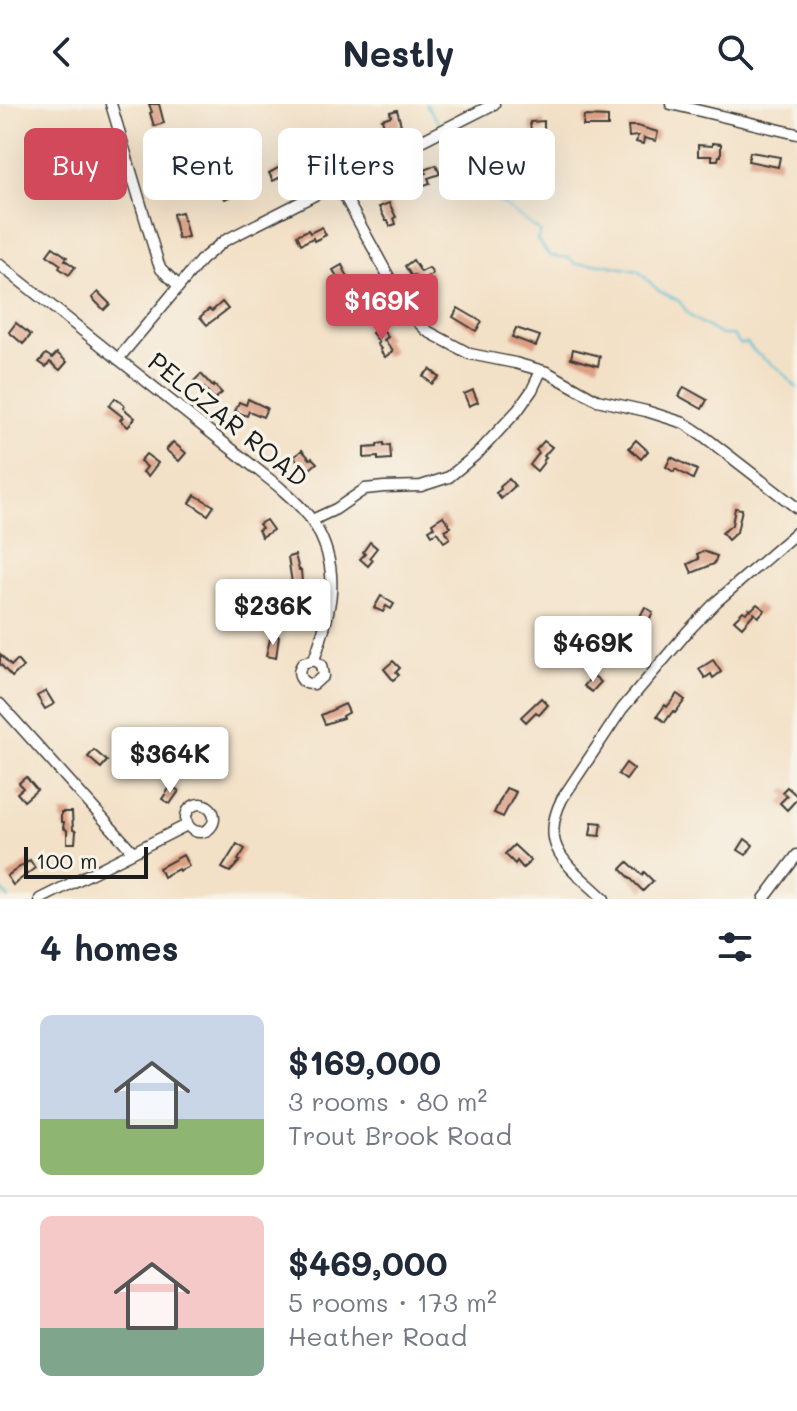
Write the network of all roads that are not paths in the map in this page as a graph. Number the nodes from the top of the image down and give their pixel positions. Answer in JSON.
{"nodes":[{"id":1,"x":111,"y":104,"type":"edge"},
{"id":2,"x":494,"y":104,"type":"edge"},
{"id":3,"x":671,"y":104,"type":"edge"},
{"id":4,"x":797,"y":134,"type":"edge"},
{"id":5,"x":423,"y":140,"type":"edge"},
{"id":6,"x":306,"y":200,"type":"edge"},
{"id":7,"x":347,"y":200,"type":"edge"},
{"id":8,"x":0,"y":265,"type":"edge"},
{"id":9,"x":179,"y":286,"type":"junction"},
{"id":10,"x":118,"y":359,"type":"junction"},
{"id":11,"x":541,"y":371,"type":"junction"},
{"id":12,"x":797,"y":508,"type":"edge"},
{"id":13,"x":312,"y":520,"type":"junction"},
{"id":14,"x":797,"y":532,"type":"edge"},
{"id":15,"x":314,"y":660,"type":"dead end"},
{"id":16,"x":0,"y":704,"type":"edge"},
{"id":17,"x":187,"y":825,"type":"dead end"},
{"id":18,"x":133,"y":852,"type":"junction"},
{"id":19,"x":797,"y":855,"type":"edge"},
{"id":20,"x":40,"y":899,"type":"edge"},
{"id":21,"x":604,"y":899,"type":"edge"},
{"id":22,"x":764,"y":899,"type":"edge"}],
"edges":[{"from":1,"to":9,"type":"street"},
{"from":2,"to":5,"type":"street"},
{"from":3,"to":4,"type":"street"},
{"from":6,"to":9,"type":"street"},
{"from":7,"to":11,"type":"street"},
{"from":8,"to":10,"type":"street","name":"PELCZAR ROAD"},
{"from":9,"to":10,"type":"street"},
{"from":10,"to":13,"type":"street","name":"PELCZAR ROAD"},
{"from":11,"to":12,"type":"street"},
{"from":11,"to":13,"type":"street"},
{"from":13,"to":15,"type":"street","name":"PELCZAR ROAD"},
{"from":14,"to":21,"type":"street"},
{"from":16,"to":18,"type":"street"},
{"from":17,"to":18,"type":"street"},
{"from":18,"to":20,"type":"street"},
{"from":19,"to":22,"type":"street"}]}
